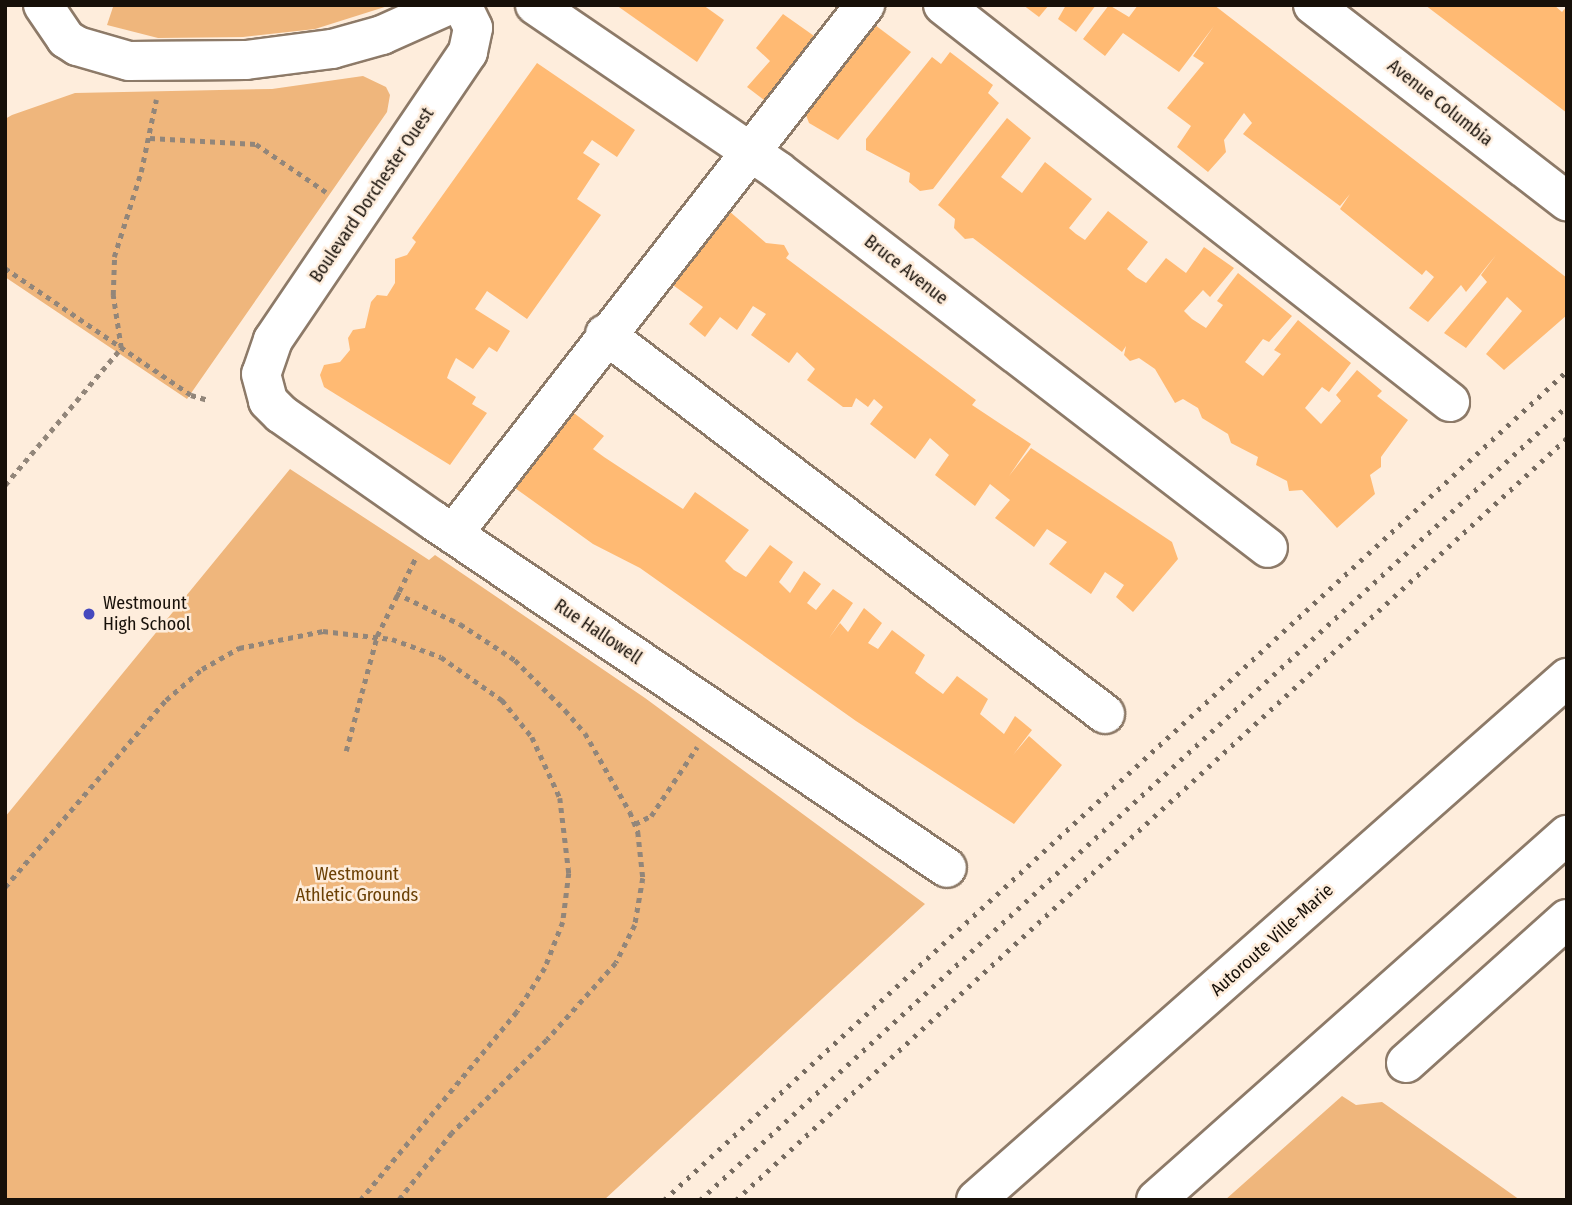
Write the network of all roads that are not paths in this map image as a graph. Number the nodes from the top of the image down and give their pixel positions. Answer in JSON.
{"nodes":[{"id":1,"x":43,"y":5,"type":"edge"},
{"id":2,"x":449,"y":5,"type":"edge"},
{"id":3,"x":463,"y":5,"type":"edge"},
{"id":4,"x":535,"y":5,"type":"edge"},
{"id":5,"x":865,"y":5,"type":"edge"},
{"id":6,"x":943,"y":5,"type":"edge"},
{"id":7,"x":1313,"y":5,"type":"edge"},
{"id":8,"x":750,"y":150,"type":"junction"},
{"id":9,"x":1567,"y":201,"type":"edge"},
{"id":10,"x":605,"y":334,"type":"junction"},
{"id":11,"x":262,"y":385,"type":"joint"},
{"id":12,"x":1450,"y":402,"type":"dead end"},
{"id":13,"x":436,"y":542,"type":"junction"},
{"id":14,"x":1268,"y":548,"type":"dead end"},
{"id":15,"x":1567,"y":678,"type":"edge"},
{"id":16,"x":1105,"y":714,"type":"dead end"},
{"id":17,"x":1567,"y":835,"type":"edge"},
{"id":18,"x":947,"y":868,"type":"dead end"},
{"id":19,"x":1567,"y":919,"type":"edge"},
{"id":20,"x":1406,"y":1063,"type":"dead end"},
{"id":21,"x":976,"y":1200,"type":"edge"},
{"id":22,"x":1156,"y":1200,"type":"edge"}],
"edges":[{"from":1,"to":2,"type":"main road"},
{"from":3,"to":11,"type":"main road","name":"Boulevard Dorchester Ouest"},
{"from":4,"to":8,"type":"main road","name":"Bruce Avenue"},
{"from":5,"to":8,"type":"main road"},
{"from":6,"to":12,"type":"main road"},
{"from":7,"to":9,"type":"main road","name":"Avenue Columbia"},
{"from":8,"to":10,"type":"main road"},
{"from":8,"to":14,"type":"main road","name":"Bruce Avenue"},
{"from":10,"to":13,"type":"main road"},
{"from":10,"to":16,"type":"main road"},
{"from":11,"to":13,"type":"main road","name":"Rue Hallowell"},
{"from":13,"to":18,"type":"main road","name":"Rue Hallowell"},
{"from":15,"to":21,"type":"main road","name":"Autoroute Ville-Marie"},
{"from":17,"to":22,"type":"main road"},
{"from":19,"to":20,"type":"main road"}]}
